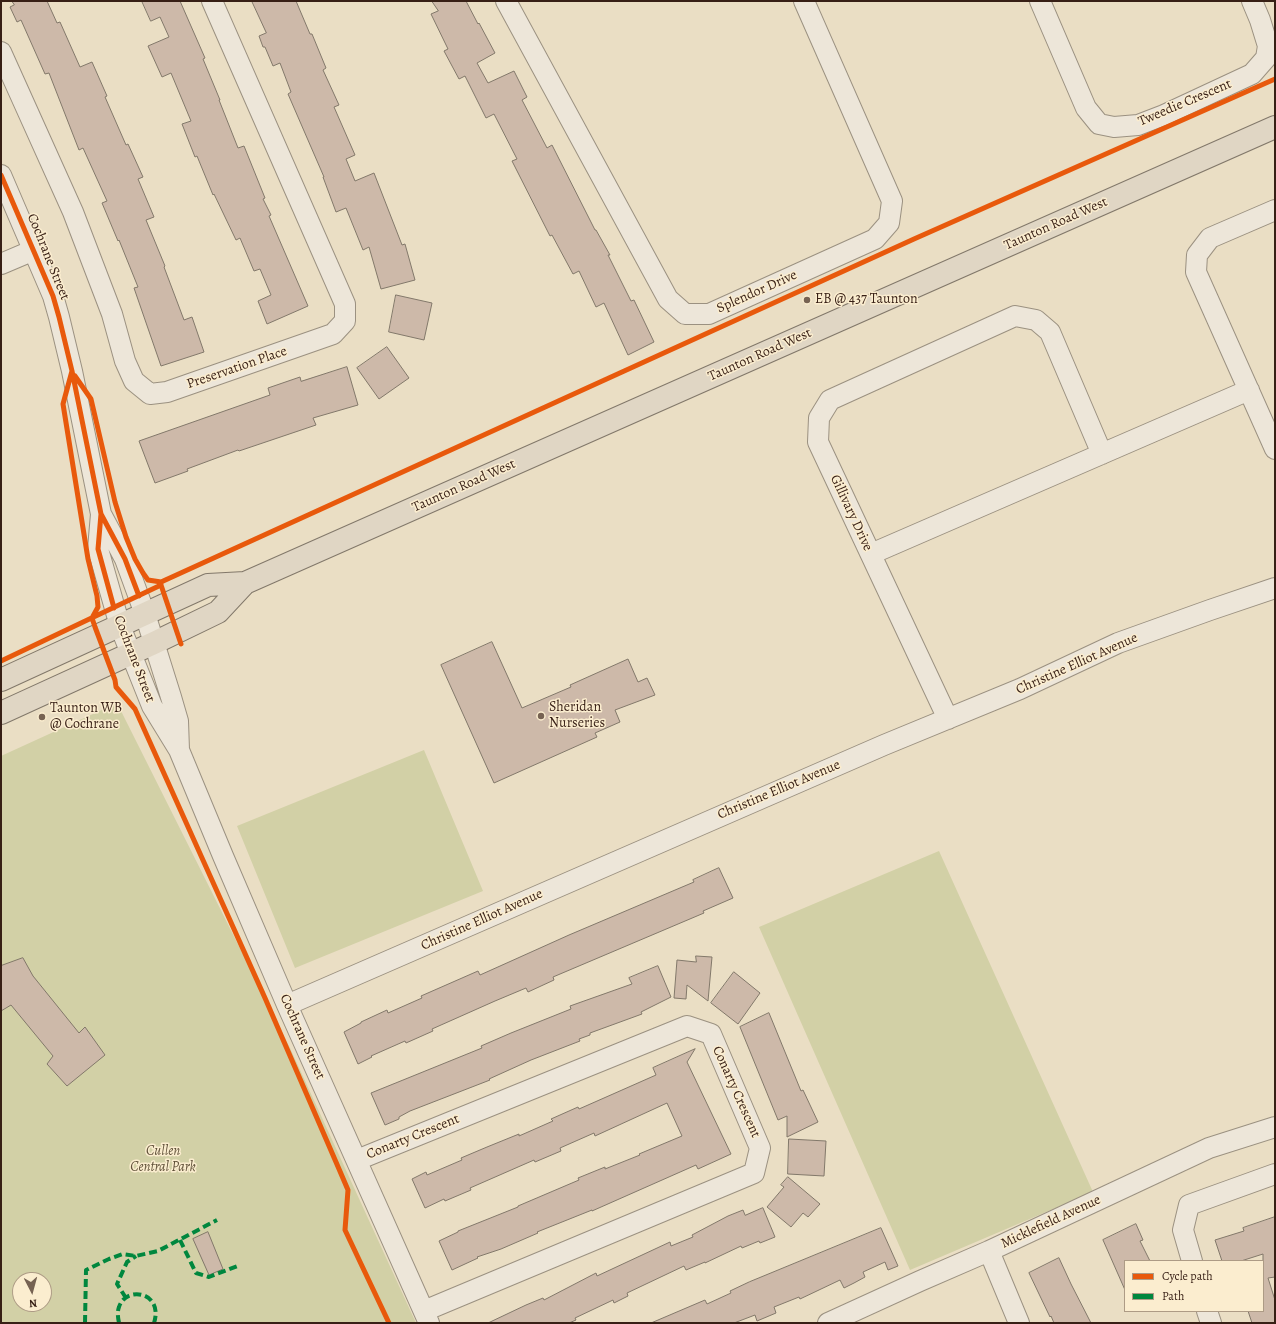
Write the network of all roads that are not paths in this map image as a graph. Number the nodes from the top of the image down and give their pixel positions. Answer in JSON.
{"nodes":[{"id":1,"x":212,"y":1,"type":"edge"},
{"id":2,"x":506,"y":1,"type":"edge"},
{"id":3,"x":804,"y":1,"type":"edge"},
{"id":4,"x":1040,"y":1,"type":"edge"},
{"id":5,"x":1252,"y":1,"type":"edge"},
{"id":6,"x":1,"y":52,"type":"edge"},
{"id":7,"x":1275,"y":127,"type":"edge"},
{"id":8,"x":1,"y":175,"type":"edge"},
{"id":9,"x":1275,"y":210,"type":"edge"},
{"id":10,"x":34,"y":250,"type":"junction"},
{"id":11,"x":1,"y":264,"type":"edge"},
{"id":12,"x":1249,"y":390,"type":"junction"},
{"id":13,"x":1275,"y":449,"type":"edge"},
{"id":14,"x":1102,"y":454,"type":"junction"},
{"id":15,"x":101,"y":514,"type":"junction"},
{"id":16,"x":871,"y":554,"type":"junction"},
{"id":17,"x":245,"y":583,"type":"junction"},
{"id":18,"x":1275,"y":588,"type":"edge"},
{"id":19,"x":145,"y":614,"type":"junction"},
{"id":20,"x":120,"y":626,"type":"junction"},
{"id":21,"x":154,"y":643,"type":"junction"},
{"id":22,"x":132,"y":653,"type":"junction"},
{"id":23,"x":1,"y":680,"type":"edge"},
{"id":24,"x":1,"y":713,"type":"edge"},
{"id":25,"x":948,"y":719,"type":"junction"},
{"id":26,"x":179,"y":750,"type":"junction"},
{"id":27,"x":287,"y":1004,"type":"junction"},
{"id":28,"x":1275,"y":1127,"type":"edge"},
{"id":29,"x":357,"y":1160,"type":"junction"},
{"id":30,"x":1275,"y":1174,"type":"edge"},
{"id":31,"x":989,"y":1251,"type":"junction"},
{"id":32,"x":1192,"y":1260,"type":"edge"},
{"id":33,"x":1207,"y":1312,"type":"edge"},
{"id":34,"x":427,"y":1317,"type":"edge"},
{"id":35,"x":831,"y":1322,"type":"edge"},
{"id":36,"x":1020,"y":1323,"type":"edge"},
{"id":37,"x":1211,"y":1323,"type":"edge"}],
"edges":[{"from":1,"to":6,"type":"street","name":"Preservation Place"},
{"from":2,"to":3,"type":"street","name":"Splendor Drive"},
{"from":4,"to":5,"type":"street","name":"Tweedie Crescent"},
{"from":7,"to":17,"type":"main road","name":"Taunton Road West"},
{"from":8,"to":10,"type":"street","name":"Cochrane Street"},
{"from":9,"to":12,"type":"street"},
{"from":10,"to":11,"type":"street"},
{"from":10,"to":15,"type":"street","name":"Cochrane Street"},
{"from":12,"to":13,"type":"street"},
{"from":12,"to":14,"type":"street"},
{"from":14,"to":16,"type":"street"},
{"from":14,"to":16,"type":"street","name":"Gillivary Drive"},
{"from":15,"to":19,"type":"street","name":"Cochrane Street"},
{"from":15,"to":20,"type":"street","name":"Cochrane Street"},
{"from":16,"to":25,"type":"street","name":"Gillivary Drive"},
{"from":17,"to":19,"type":"main road","name":"Taunton Road West"},
{"from":17,"to":21,"type":"main road","name":"Taunton Road West"},
{"from":18,"to":25,"type":"street","name":"Christine Elliot Avenue"},
{"from":19,"to":20,"type":"main road","name":"Taunton Road West"},
{"from":19,"to":21,"type":"street","name":"Cochrane Street"},
{"from":20,"to":22,"type":"street","name":"Cochrane Street"},
{"from":20,"to":23,"type":"main road","name":"Taunton Road West"},
{"from":21,"to":22,"type":"main road","name":"Taunton Road West"},
{"from":21,"to":26,"type":"street","name":"Cochrane Street"},
{"from":22,"to":24,"type":"main road","name":"Taunton Road West"},
{"from":22,"to":26,"type":"street","name":"Cochrane Street"},
{"from":25,"to":27,"type":"street","name":"Christine Elliot Avenue"},
{"from":26,"to":27,"type":"street","name":"Cochrane Street"},
{"from":27,"to":29,"type":"street","name":"Cochrane Street"},
{"from":28,"to":31,"type":"street","name":"Micklefield Avenue"},
{"from":29,"to":34,"type":"street","name":"Cochrane Street"},
{"from":29,"to":34,"type":"street","name":"Conarty Crescent"},
{"from":30,"to":32,"type":"street"},
{"from":31,"to":35,"type":"street","name":"Micklefield Avenue"},
{"from":31,"to":36,"type":"street"},
{"from":33,"to":37,"type":"street"}]}
